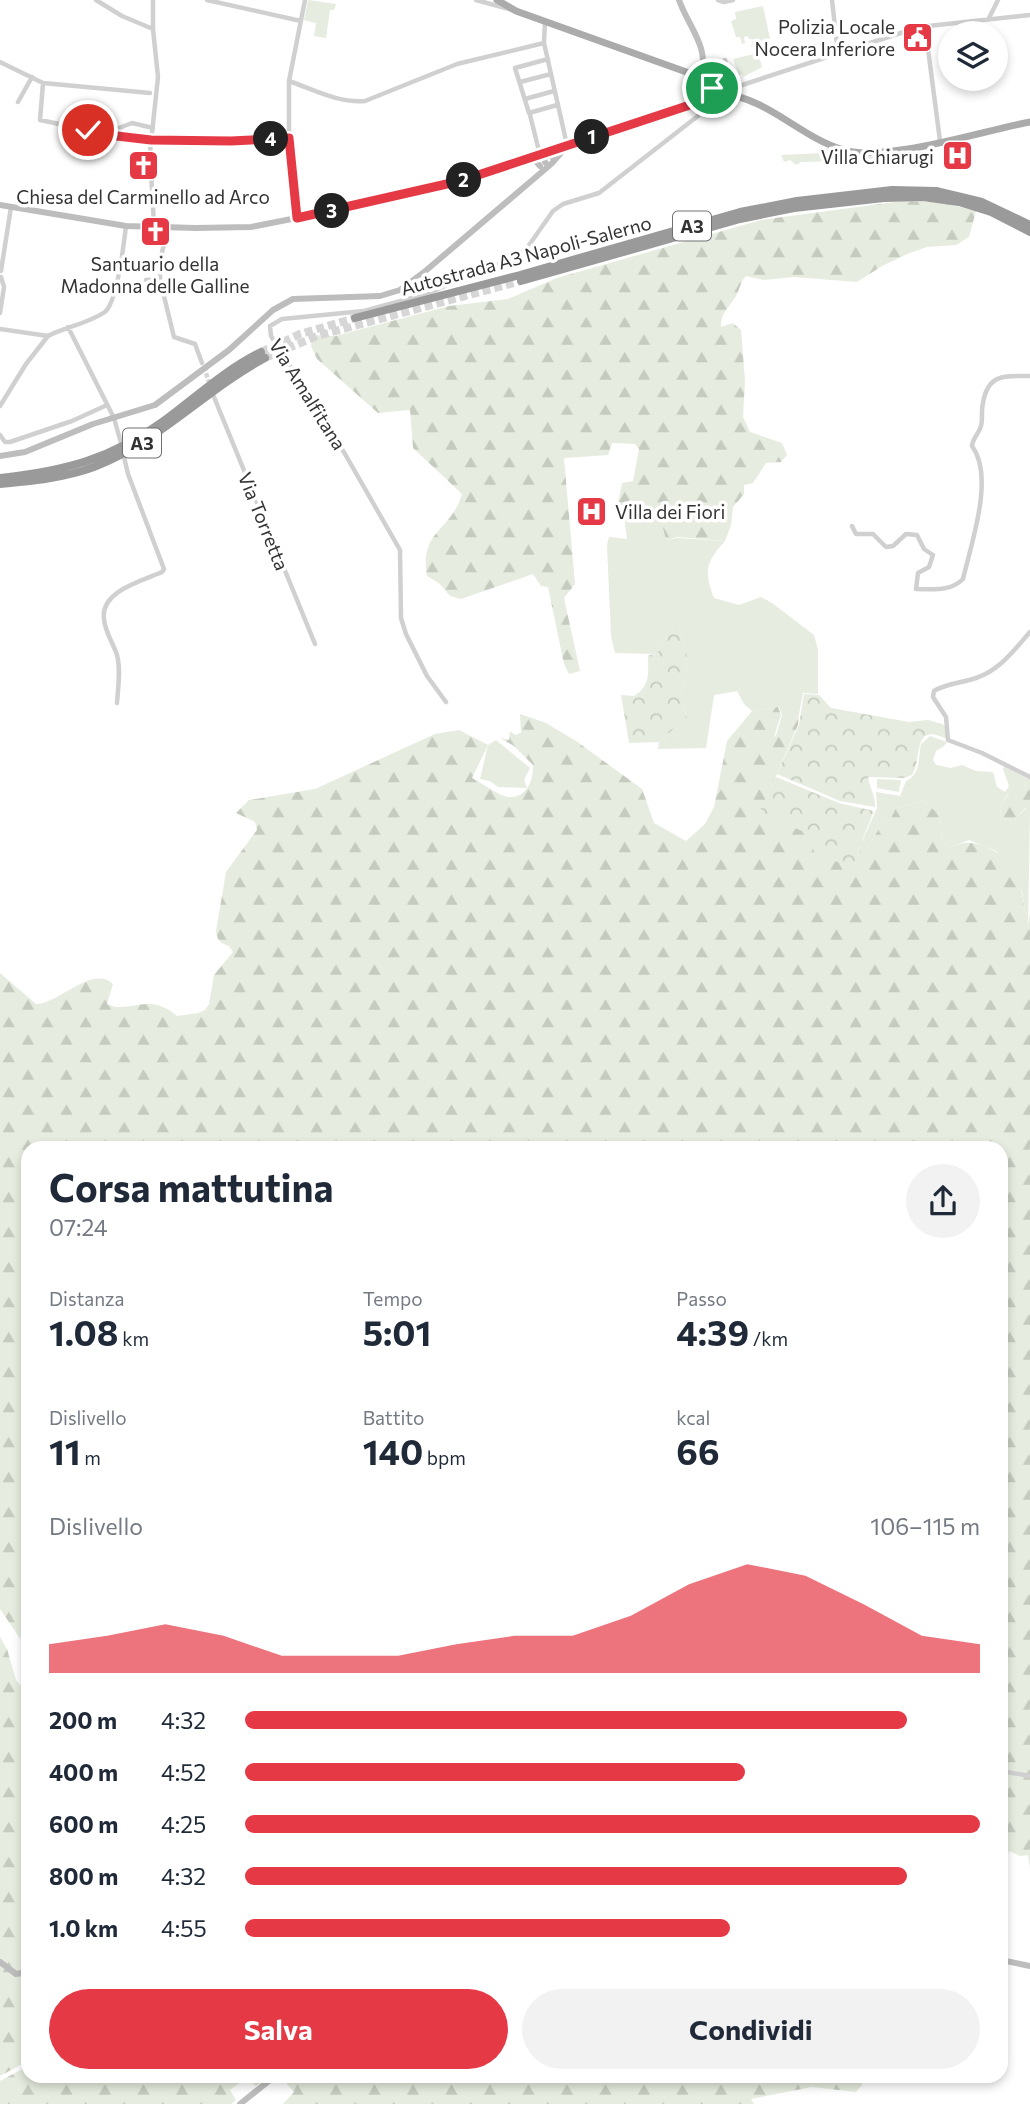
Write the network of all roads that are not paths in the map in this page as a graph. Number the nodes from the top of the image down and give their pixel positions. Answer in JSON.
{"nodes":[{"id":1,"x":96,"y":0,"type":"edge"},
{"id":2,"x":153,"y":0,"type":"edge"},
{"id":3,"x":207,"y":0,"type":"edge"},
{"id":4,"x":304,"y":0,"type":"edge"},
{"id":5,"x":489,"y":0,"type":"edge"},
{"id":6,"x":497,"y":0,"type":"edge"},
{"id":7,"x":679,"y":0,"type":"edge"},
{"id":8,"x":718,"y":0,"type":"edge"},
{"id":9,"x":733,"y":0,"type":"edge"},
{"id":10,"x":832,"y":0,"type":"edge"},
{"id":11,"x":998,"y":0,"type":"edge"},
{"id":12,"x":478,"y":1,"type":"edge"},
{"id":13,"x":231,"y":2,"type":"edge"},
{"id":14,"x":516,"y":11,"type":"junction"},
{"id":15,"x":1030,"y":15,"type":"edge"},
{"id":16,"x":988,"y":19,"type":"junction"},
{"id":17,"x":301,"y":21,"type":"junction"},
{"id":18,"x":545,"y":21,"type":"junction"},
{"id":19,"x":925,"y":26,"type":"junction"},
{"id":20,"x":153,"y":29,"type":"junction"},
{"id":21,"x":544,"y":43,"type":"junction"},
{"id":22,"x":838,"y":52,"type":"junction"},
{"id":23,"x":548,"y":59,"type":"junction"},
{"id":24,"x":725,"y":60,"type":"dead end"},
{"id":25,"x":0,"y":62,"type":"edge"},
{"id":26,"x":728,"y":73,"type":"dead end"},
{"id":27,"x":551,"y":74,"type":"junction"},
{"id":28,"x":32,"y":77,"type":"junction"},
{"id":29,"x":704,"y":79,"type":"junction"},
{"id":30,"x":289,"y":81,"type":"junction"},
{"id":31,"x":520,"y":82,"type":"junction"},
{"id":32,"x":43,"y":83,"type":"junction"},
{"id":33,"x":554,"y":91,"type":"junction"},
{"id":34,"x":723,"y":91,"type":"junction"},
{"id":35,"x":150,"y":93,"type":"dead end"},
{"id":36,"x":525,"y":99,"type":"junction"},
{"id":37,"x":18,"y":102,"type":"dead end"},
{"id":38,"x":557,"y":105,"type":"junction"},
{"id":39,"x":529,"y":114,"type":"junction"},
{"id":40,"x":1030,"y":122,"type":"edge"},
{"id":41,"x":153,"y":128,"type":"junction"},
{"id":42,"x":103,"y":134,"type":"junction"},
{"id":43,"x":289,"y":138,"type":"junction"},
{"id":44,"x":151,"y":139,"type":"junction"},
{"id":45,"x":940,"y":141,"type":"junction"},
{"id":46,"x":567,"y":146,"type":"junction"},
{"id":47,"x":545,"y":159,"type":"junction"},
{"id":48,"x":0,"y":205,"type":"edge"},
{"id":49,"x":11,"y":207,"type":"junction"},
{"id":50,"x":297,"y":218,"type":"junction"},
{"id":51,"x":1030,"y":225,"type":"edge"},
{"id":52,"x":126,"y":226,"type":"junction"},
{"id":53,"x":154,"y":226,"type":"junction"},
{"id":54,"x":168,"y":227,"type":"junction"},
{"id":55,"x":1030,"y":232,"type":"edge"},
{"id":56,"x":1,"y":274,"type":"edge"},
{"id":57,"x":160,"y":279,"type":"junction"},
{"id":58,"x":146,"y":280,"type":"dead end"},
{"id":59,"x":521,"y":281,"type":"tunnel mouth"},
{"id":60,"x":0,"y":313,"type":"edge"},
{"id":61,"x":355,"y":318,"type":"tunnel mouth"},
{"id":62,"x":68,"y":327,"type":"junction"},
{"id":63,"x":0,"y":329,"type":"edge"},
{"id":64,"x":48,"y":336,"type":"junction"},
{"id":65,"x":202,"y":363,"type":"tunnel mouth"},
{"id":66,"x":1030,"y":376,"type":"edge"},
{"id":67,"x":214,"y":397,"type":"dead end"},
{"id":68,"x":108,"y":405,"type":"junction"},
{"id":69,"x":0,"y":406,"type":"edge"},
{"id":70,"x":114,"y":418,"type":"junction"},
{"id":71,"x":0,"y":435,"type":"edge"},
{"id":72,"x":121,"y":443,"type":"dead end"},
{"id":73,"x":0,"y":456,"type":"edge"},
{"id":74,"x":124,"y":457,"type":"dead end"},
{"id":75,"x":0,"y":478,"type":"edge"},
{"id":76,"x":0,"y":484,"type":"edge"},
{"id":77,"x":852,"y":526,"type":"dead end"},
{"id":78,"x":1030,"y":632,"type":"edge"},
{"id":79,"x":315,"y":644,"type":"dead end"},
{"id":80,"x":446,"y":702,"type":"dead end"},
{"id":81,"x":117,"y":703,"type":"dead end"},
{"id":82,"x":1030,"y":776,"type":"edge"},
{"id":83,"x":1008,"y":1772,"type":"edge"},
{"id":84,"x":1030,"y":1776,"type":"edge"},
{"id":85,"x":1008,"y":1961,"type":"edge"},
{"id":86,"x":0,"y":1962,"type":"edge"},
{"id":87,"x":1030,"y":1966,"type":"edge"},
{"id":88,"x":21,"y":1973,"type":"edge"},
{"id":89,"x":266,"y":2083,"type":"edge"},
{"id":90,"x":240,"y":2104,"type":"edge"}],
"edges":[{"from":1,"to":20,"type":"street"},
{"from":2,"to":20,"type":"street"},
{"from":3,"to":13,"type":"street"},
{"from":4,"to":17,"type":"street"},
{"from":5,"to":12,"type":"street"},
{"from":6,"to":14,"type":"main road"},
{"from":7,"to":29,"type":"street"},
{"from":8,"to":9,"type":"street"},
{"from":10,"to":22,"type":"street"},
{"from":11,"to":16,"type":"street"},
{"from":12,"to":14,"type":"street"},
{"from":13,"to":17,"type":"street"},
{"from":14,"to":18,"type":"main road"},
{"from":15,"to":16,"type":"street"},
{"from":16,"to":19,"type":"street"},
{"from":17,"to":30,"type":"street"},
{"from":18,"to":21,"type":"street"},
{"from":18,"to":29,"type":"main road"},
{"from":19,"to":22,"type":"street"},
{"from":19,"to":45,"type":"street"},
{"from":20,"to":41,"type":"street"},
{"from":21,"to":23,"type":"street"},
{"from":21,"to":30,"type":"street"},
{"from":22,"to":34,"type":"street"},
{"from":23,"to":27,"type":"street"},
{"from":23,"to":31,"type":"street"},
{"from":24,"to":26,"type":"street"},
{"from":25,"to":28,"type":"street"},
{"from":27,"to":31,"type":"street"},
{"from":27,"to":33,"type":"street"},
{"from":28,"to":32,"type":"street"},
{"from":28,"to":37,"type":"street"},
{"from":29,"to":34,"type":"main road"},
{"from":30,"to":43,"type":"street"},
{"from":31,"to":36,"type":"street"},
{"from":32,"to":35,"type":"street"},
{"from":32,"to":42,"type":"street"},
{"from":33,"to":36,"type":"street"},
{"from":33,"to":38,"type":"street"},
{"from":34,"to":45,"type":"main road"},
{"from":34,"to":46,"type":"street"},
{"from":34,"to":80,"type":"street","name":"Via Amalfitana"},
{"from":36,"to":39,"type":"street"},
{"from":38,"to":39,"type":"street"},
{"from":38,"to":46,"type":"street"},
{"from":39,"to":47,"type":"street"},
{"from":40,"to":45,"type":"main road"},
{"from":41,"to":42,"type":"street"},
{"from":41,"to":44,"type":"street"},
{"from":42,"to":44,"type":"street"},
{"from":43,"to":44,"type":"street"},
{"from":43,"to":50,"type":"street"},
{"from":44,"to":53,"type":"street"},
{"from":46,"to":47,"type":"street"},
{"from":47,"to":50,"type":"street"},
{"from":47,"to":70,"type":"street"},
{"from":48,"to":49,"type":"street"},
{"from":49,"to":52,"type":"street"},
{"from":49,"to":56,"type":"street"},
{"from":50,"to":54,"type":"street"},
{"from":51,"to":61,"type":"highway","name":"Autostrada A3 Napoli-Salerno","number":"A3"},
{"from":52,"to":53,"type":"street"},
{"from":52,"to":62,"type":"street"},
{"from":53,"to":54,"type":"street"},
{"from":54,"to":57,"type":"street"},
{"from":55,"to":59,"type":"highway","name":"Autostrada A3 Napoli-Salerno","number":"A3"},
{"from":56,"to":60,"type":"street"},
{"from":57,"to":58,"type":"street"},
{"from":57,"to":65,"type":"street"},
{"from":62,"to":64,"type":"street"},
{"from":62,"to":68,"type":"street"},
{"from":63,"to":64,"type":"street"},
{"from":64,"to":69,"type":"street"},
{"from":66,"to":77,"type":"street"},
{"from":67,"to":79,"type":"street","name":"Via Torretta"},
{"from":68,"to":70,"type":"street"},
{"from":68,"to":71,"type":"street"},
{"from":70,"to":72,"type":"street"},
{"from":70,"to":73,"type":"street"},
{"from":74,"to":81,"type":"street"},
{"from":75,"to":76,"type":"highway","number":"A3"},
{"from":78,"to":82,"type":"street"},
{"from":83,"to":84,"type":"street"},
{"from":85,"to":87,"type":"street"},
{"from":86,"to":88,"type":"street"},
{"from":89,"to":90,"type":"street"}]}
